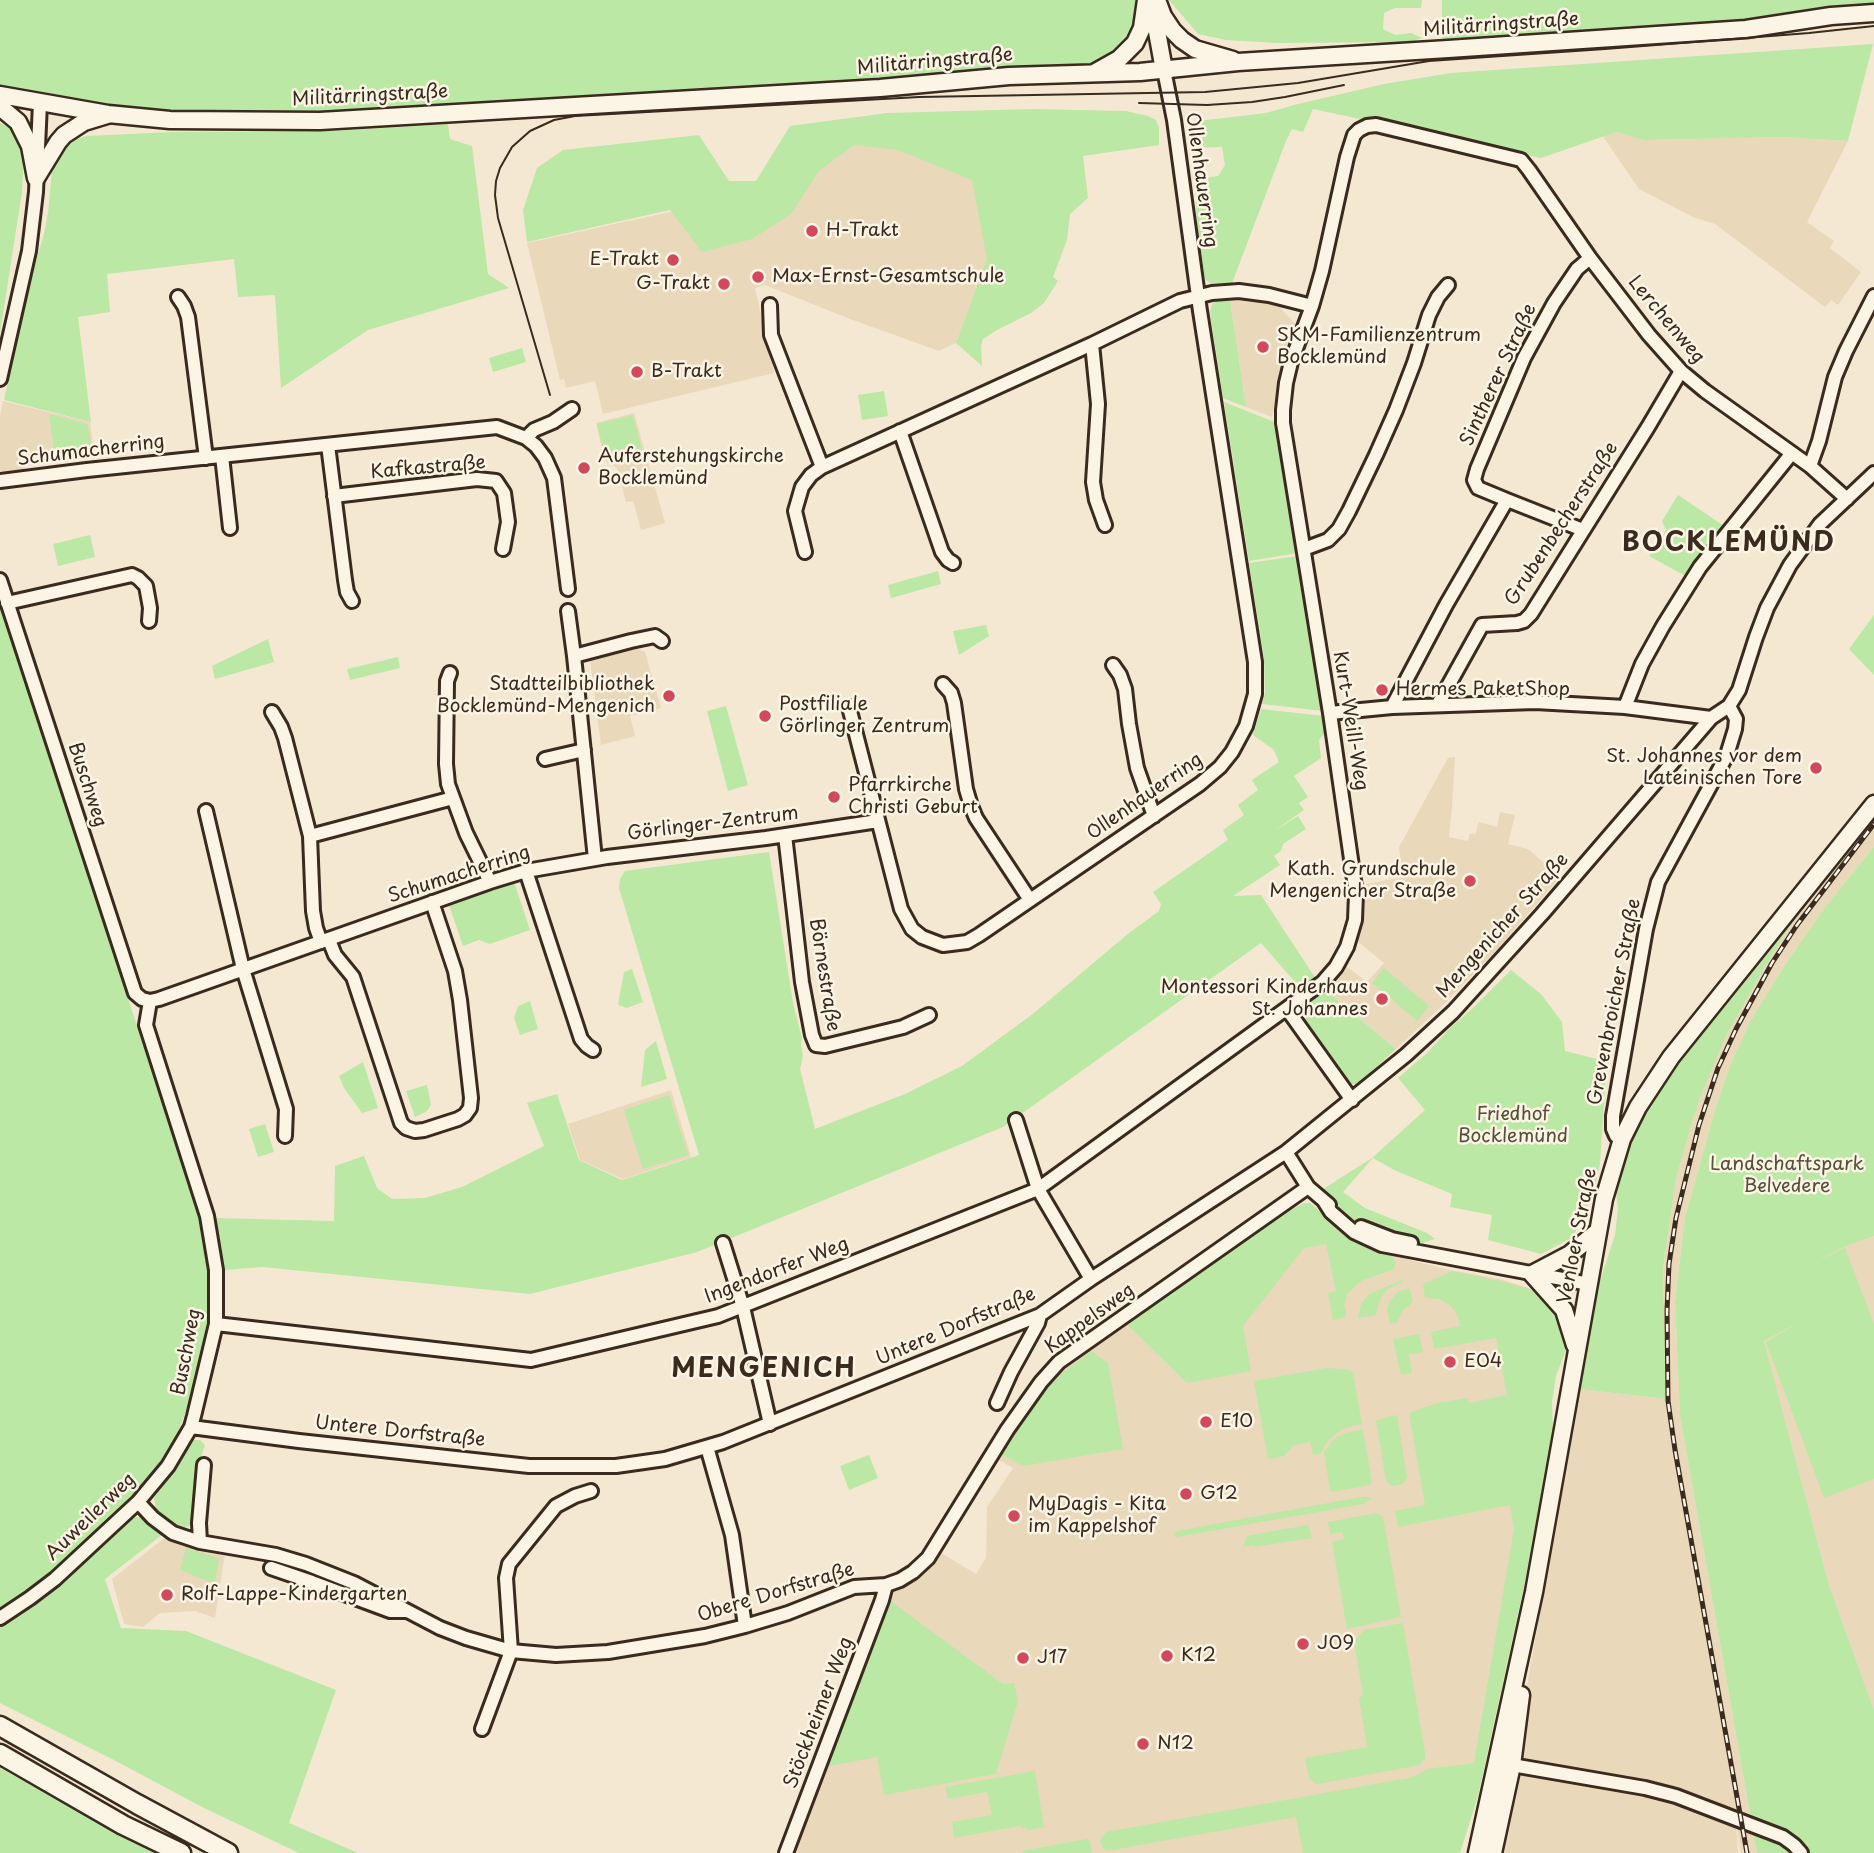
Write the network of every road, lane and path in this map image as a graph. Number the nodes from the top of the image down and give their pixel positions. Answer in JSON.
{"nodes":[{"id":1,"x":1146,"y":0,"type":"edge"},
{"id":2,"x":1151,"y":0,"type":"edge"},
{"id":3,"x":1157,"y":0,"type":"edge"},
{"id":4,"x":1874,"y":13,"type":"edge"},
{"id":5,"x":1238,"y":62,"type":"junction"},
{"id":6,"x":1164,"y":70,"type":"junction"},
{"id":7,"x":1092,"y":74,"type":"junction"},
{"id":8,"x":0,"y":95,"type":"edge"},
{"id":9,"x":40,"y":103,"type":"junction"},
{"id":10,"x":0,"y":107,"type":"edge"},
{"id":11,"x":108,"y":114,"type":"junction"},
{"id":12,"x":1521,"y":160,"type":"joint"},
{"id":13,"x":36,"y":178,"type":"junction"},
{"id":14,"x":1590,"y":258,"type":"junction"},
{"id":15,"x":1448,"y":285,"type":"dead end"},
{"id":16,"x":1198,"y":296,"type":"junction"},
{"id":17,"x":1874,"y":296,"type":"edge"},
{"id":18,"x":178,"y":297,"type":"dead end"},
{"id":19,"x":770,"y":305,"type":"dead end"},
{"id":20,"x":1312,"y":306,"type":"junction"},
{"id":21,"x":1092,"y":344,"type":"junction"},
{"id":22,"x":1681,"y":371,"type":"junction"},
{"id":23,"x":0,"y":379,"type":"edge"},
{"id":24,"x":572,"y":409,"type":"dead end"},
{"id":25,"x":901,"y":431,"type":"junction"},
{"id":26,"x":526,"y":438,"type":"junction"},
{"id":27,"x":328,"y":445,"type":"junction"},
{"id":28,"x":1792,"y":453,"type":"junction"},
{"id":29,"x":222,"y":456,"type":"junction"},
{"id":30,"x":206,"y":458,"type":"junction"},
{"id":31,"x":1810,"y":466,"type":"junction"},
{"id":32,"x":822,"y":467,"type":"junction"},
{"id":33,"x":1874,"y":473,"type":"edge"},
{"id":34,"x":0,"y":481,"type":"edge"},
{"id":35,"x":334,"y":496,"type":"junction"},
{"id":36,"x":1847,"y":499,"type":"junction"},
{"id":37,"x":1507,"y":500,"type":"junction"},
{"id":38,"x":1105,"y":525,"type":"dead end"},
{"id":39,"x":230,"y":528,"type":"dead end"},
{"id":40,"x":1583,"y":530,"type":"junction"},
{"id":41,"x":503,"y":549,"type":"dead end"},
{"id":42,"x":1304,"y":549,"type":"junction"},
{"id":43,"x":805,"y":552,"type":"dead end"},
{"id":44,"x":953,"y":563,"type":"dead end"},
{"id":45,"x":0,"y":580,"type":"edge"},
{"id":46,"x":568,"y":589,"type":"dead end"},
{"id":47,"x":352,"y":601,"type":"dead end"},
{"id":48,"x":7,"y":603,"type":"junction"},
{"id":49,"x":568,"y":611,"type":"dead end"},
{"id":50,"x":149,"y":621,"type":"dead end"},
{"id":51,"x":662,"y":641,"type":"dead end"},
{"id":52,"x":574,"y":656,"type":"junction"},
{"id":53,"x":1113,"y":665,"type":"dead end"},
{"id":54,"x":450,"y":673,"type":"dead end"},
{"id":55,"x":943,"y":684,"type":"dead end"},
{"id":56,"x":1438,"y":704,"type":"junction"},
{"id":57,"x":1625,"y":706,"type":"junction"},
{"id":58,"x":1729,"y":706,"type":"junction"},
{"id":59,"x":849,"y":707,"type":"dead end"},
{"id":60,"x":1392,"y":707,"type":"junction"},
{"id":61,"x":272,"y":712,"type":"dead end"},
{"id":62,"x":1330,"y":713,"type":"junction"},
{"id":63,"x":1711,"y":718,"type":"junction"},
{"id":64,"x":584,"y":750,"type":"junction"},
{"id":65,"x":545,"y":759,"type":"dead end"},
{"id":66,"x":453,"y":798,"type":"junction"},
{"id":67,"x":1874,"y":804,"type":"edge"},
{"id":68,"x":206,"y":811,"type":"dead end"},
{"id":69,"x":1154,"y":816,"type":"junction"},
{"id":70,"x":878,"y":821,"type":"junction"},
{"id":71,"x":310,"y":835,"type":"junction"},
{"id":72,"x":785,"y":835,"type":"junction"},
{"id":73,"x":595,"y":859,"type":"junction"},
{"id":74,"x":526,"y":871,"type":"junction"},
{"id":75,"x":490,"y":882,"type":"junction"},
{"id":76,"x":1030,"y":900,"type":"junction"},
{"id":77,"x":432,"y":902,"type":"junction"},
{"id":78,"x":325,"y":941,"type":"junction"},
{"id":79,"x":243,"y":969,"type":"junction"},
{"id":80,"x":146,"y":1000,"type":"junction"},
{"id":81,"x":1287,"y":1009,"type":"junction"},
{"id":82,"x":929,"y":1015,"type":"dead end"},
{"id":83,"x":593,"y":1050,"type":"dead end"},
{"id":84,"x":1352,"y":1100,"type":"junction"},
{"id":85,"x":1016,"y":1120,"type":"dead end"},
{"id":86,"x":285,"y":1136,"type":"dead end"},
{"id":87,"x":1622,"y":1139,"type":"junction"},
{"id":88,"x":1286,"y":1152,"type":"junction"},
{"id":89,"x":1308,"y":1187,"type":"junction"},
{"id":90,"x":1038,"y":1189,"type":"junction"},
{"id":91,"x":1597,"y":1232,"type":"junction"},
{"id":92,"x":723,"y":1243,"type":"dead end"},
{"id":93,"x":1532,"y":1274,"type":"junction"},
{"id":94,"x":1091,"y":1279,"type":"junction"},
{"id":95,"x":1589,"y":1284,"type":"junction"},
{"id":96,"x":743,"y":1307,"type":"junction"},
{"id":97,"x":1040,"y":1315,"type":"junction"},
{"id":98,"x":216,"y":1324,"type":"junction"},
{"id":99,"x":1577,"y":1351,"type":"junction"},
{"id":100,"x":997,"y":1403,"type":"dead end"},
{"id":101,"x":770,"y":1424,"type":"junction"},
{"id":102,"x":191,"y":1427,"type":"junction"},
{"id":103,"x":707,"y":1447,"type":"junction"},
{"id":104,"x":204,"y":1465,"type":"dead end"},
{"id":105,"x":591,"y":1491,"type":"dead end"},
{"id":106,"x":138,"y":1502,"type":"junction"},
{"id":107,"x":200,"y":1542,"type":"junction"},
{"id":108,"x":271,"y":1568,"type":"dead end"},
{"id":109,"x":886,"y":1585,"type":"junction"},
{"id":110,"x":409,"y":1611,"type":"junction"},
{"id":111,"x":0,"y":1618,"type":"edge"},
{"id":112,"x":745,"y":1626,"type":"junction"},
{"id":113,"x":511,"y":1651,"type":"junction"},
{"id":114,"x":0,"y":1726,"type":"edge"},
{"id":115,"x":482,"y":1730,"type":"dead end"},
{"id":116,"x":0,"y":1754,"type":"edge"},
{"id":117,"x":1504,"y":1764,"type":"junction"},
{"id":118,"x":181,"y":1853,"type":"edge"},
{"id":119,"x":229,"y":1853,"type":"edge"},
{"id":120,"x":786,"y":1853,"type":"edge"},
{"id":121,"x":1477,"y":1853,"type":"edge"},
{"id":122,"x":1493,"y":1853,"type":"edge"},
{"id":123,"x":1801,"y":1853,"type":"edge"}],
"edges":[{"from":1,"to":7,"type":"main road"},
{"from":2,"to":6,"type":"main road"},
{"from":3,"to":5,"type":"main road"},
{"from":4,"to":5,"type":"main road","name":"Militärringstraße"},
{"from":5,"to":6,"type":"main road","name":"Militärringstraße"},
{"from":6,"to":7,"type":"main road","name":"Militärringstraße"},
{"from":6,"to":16,"type":"street","name":"Ollenhauerring"},
{"from":7,"to":11,"type":"main road","name":"Militärringstraße"},
{"from":8,"to":9,"type":"main road","name":"Militärringstraße"},
{"from":9,"to":11,"type":"main road","name":"Militärringstraße"},
{"from":9,"to":13,"type":"street"},
{"from":10,"to":13,"type":"main road"},
{"from":11,"to":13,"type":"main road"},
{"from":12,"to":14,"type":"street","name":"Lerchenweg"},
{"from":12,"to":20,"type":"street","name":"Kurt-Weill-Weg"},
{"from":13,"to":23,"type":"street"},
{"from":14,"to":22,"type":"street","name":"Lerchenweg"},
{"from":14,"to":37,"type":"street","name":"Sintherer Straße"},
{"from":15,"to":42,"type":"street"},
{"from":16,"to":20,"type":"street"},
{"from":16,"to":21,"type":"street"},
{"from":16,"to":69,"type":"street","name":"Ollenhauerring"},
{"from":17,"to":31,"type":"street"},
{"from":18,"to":30,"type":"street"},
{"from":19,"to":32,"type":"street"},
{"from":20,"to":42,"type":"street","name":"Kurt-Weill-Weg"},
{"from":21,"to":25,"type":"street"},
{"from":21,"to":38,"type":"street"},
{"from":22,"to":28,"type":"street","name":"Lerchenweg"},
{"from":22,"to":40,"type":"street","name":"Grubenbecherstraße"},
{"from":24,"to":26,"type":"street"},
{"from":25,"to":32,"type":"street"},
{"from":25,"to":44,"type":"street"},
{"from":26,"to":27,"type":"street","name":"Schumacherring"},
{"from":26,"to":46,"type":"street"},
{"from":27,"to":29,"type":"street","name":"Schumacherring"},
{"from":27,"to":35,"type":"street"},
{"from":28,"to":31,"type":"street","name":"Lerchenweg"},
{"from":28,"to":57,"type":"street"},
{"from":29,"to":30,"type":"street","name":"Schumacherring"},
{"from":29,"to":39,"type":"street"},
{"from":30,"to":34,"type":"street","name":"Schumacherring"},
{"from":31,"to":36,"type":"street","name":"Lerchenweg"},
{"from":32,"to":43,"type":"street"},
{"from":33,"to":36,"type":"street"},
{"from":35,"to":41,"type":"street","name":"Kafkastraße"},
{"from":35,"to":47,"type":"street"},
{"from":36,"to":58,"type":"street"},
{"from":37,"to":40,"type":"street","name":"Sintherer Straße"},
{"from":37,"to":60,"type":"street"},
{"from":40,"to":56,"type":"street","name":"Grubenbecherstraße"},
{"from":42,"to":62,"type":"street","name":"Kurt-Weill-Weg"},
{"from":45,"to":48,"type":"street","name":"Buschweg"},
{"from":48,"to":50,"type":"street"},
{"from":48,"to":80,"type":"street","name":"Buschweg"},
{"from":49,"to":52,"type":"street"},
{"from":51,"to":52,"type":"street"},
{"from":52,"to":64,"type":"street"},
{"from":53,"to":69,"type":"street"},
{"from":54,"to":66,"type":"street"},
{"from":55,"to":76,"type":"street"},
{"from":56,"to":57,"type":"street"},
{"from":56,"to":60,"type":"street"},
{"from":57,"to":63,"type":"street"},
{"from":58,"to":63,"type":"street","name":"Mengenicher Straße"},
{"from":58,"to":87,"type":"street","name":"Grevenbroicher Straße"},
{"from":59,"to":70,"type":"street","name":"Ollenhauerring"},
{"from":60,"to":62,"type":"street"},
{"from":61,"to":71,"type":"street"},
{"from":62,"to":81,"type":"street","name":"Kurt-Weill-Weg"},
{"from":63,"to":84,"type":"street","name":"Mengenicher Straße"},
{"from":64,"to":65,"type":"street"},
{"from":64,"to":73,"type":"street"},
{"from":66,"to":71,"type":"street"},
{"from":66,"to":75,"type":"street"},
{"from":67,"to":87,"type":"main road","name":"Venloer Straße"},
{"from":68,"to":79,"type":"street"},
{"from":69,"to":76,"type":"street","name":"Ollenhauerring"},
{"from":70,"to":72,"type":"street","name":"Görlinger-Zentrum"},
{"from":70,"to":76,"type":"street","name":"Ollenhauerring"},
{"from":71,"to":78,"type":"street"},
{"from":72,"to":73,"type":"street","name":"Görlinger-Zentrum"},
{"from":72,"to":82,"type":"street","name":"Börnestraße"},
{"from":73,"to":74,"type":"street","name":"Schumacherring"},
{"from":74,"to":75,"type":"street","name":"Schumacherring"},
{"from":74,"to":83,"type":"street"},
{"from":75,"to":77,"type":"street","name":"Schumacherring"},
{"from":77,"to":78,"type":"street","name":"Schumacherring"},
{"from":77,"to":78,"type":"street"},
{"from":78,"to":79,"type":"street","name":"Schumacherring"},
{"from":79,"to":80,"type":"street","name":"Schumacherring"},
{"from":79,"to":86,"type":"street"},
{"from":80,"to":98,"type":"street","name":"Buschweg"},
{"from":81,"to":84,"type":"street"},
{"from":81,"to":90,"type":"street","name":"Ingendorfer Weg"},
{"from":84,"to":88,"type":"street","name":"Mengenicher Straße"},
{"from":85,"to":90,"type":"street"},
{"from":87,"to":91,"type":"main road","name":"Venloer Straße"},
{"from":88,"to":89,"type":"street"},
{"from":88,"to":94,"type":"street","name":"Untere Dorfstraße"},
{"from":89,"to":93,"type":"street"},
{"from":89,"to":109,"type":"street","name":"Kappelsweg"},
{"from":90,"to":94,"type":"street"},
{"from":90,"to":96,"type":"street","name":"Ingendorfer Weg"},
{"from":91,"to":93,"type":"main road"},
{"from":91,"to":95,"type":"main road","name":"Venloer Straße"},
{"from":92,"to":96,"type":"street"},
{"from":93,"to":95,"type":"street"},
{"from":93,"to":99,"type":"main road"},
{"from":94,"to":97,"type":"street","name":"Untere Dorfstraße"},
{"from":95,"to":99,"type":"main road","name":"Venloer Straße"},
{"from":96,"to":98,"type":"street","name":"Ingendorfer Weg"},
{"from":96,"to":101,"type":"street"},
{"from":97,"to":100,"type":"street"},
{"from":97,"to":101,"type":"street","name":"Untere Dorfstraße"},
{"from":98,"to":102,"type":"street","name":"Buschweg"},
{"from":99,"to":117,"type":"main road","name":"Venloer Straße"},
{"from":101,"to":103,"type":"street","name":"Untere Dorfstraße"},
{"from":102,"to":103,"type":"street","name":"Untere Dorfstraße"},
{"from":102,"to":106,"type":"street","name":"Auweilerweg"},
{"from":103,"to":112,"type":"street"},
{"from":104,"to":107,"type":"street"},
{"from":105,"to":113,"type":"street"},
{"from":106,"to":107,"type":"street","name":"Obere Dorfstraße"},
{"from":106,"to":111,"type":"street","name":"Auweilerweg"},
{"from":107,"to":110,"type":"street","name":"Obere Dorfstraße"},
{"from":108,"to":110,"type":"street","name":"Obere Dorfstraße"},
{"from":109,"to":112,"type":"street","name":"Obere Dorfstraße"},
{"from":109,"to":120,"type":"street","name":"Stöckheimer Weg"},
{"from":110,"to":113,"type":"street","name":"Obere Dorfstraße"},
{"from":112,"to":113,"type":"street","name":"Obere Dorfstraße"},
{"from":113,"to":115,"type":"street"},
{"from":114,"to":119,"type":"highway"},
{"from":116,"to":118,"type":"highway"},
{"from":117,"to":121,"type":"main road","name":"Venloer Straße"},
{"from":117,"to":122,"type":"main road","name":"Venloer Straße"},
{"from":117,"to":123,"type":"street"}]}
